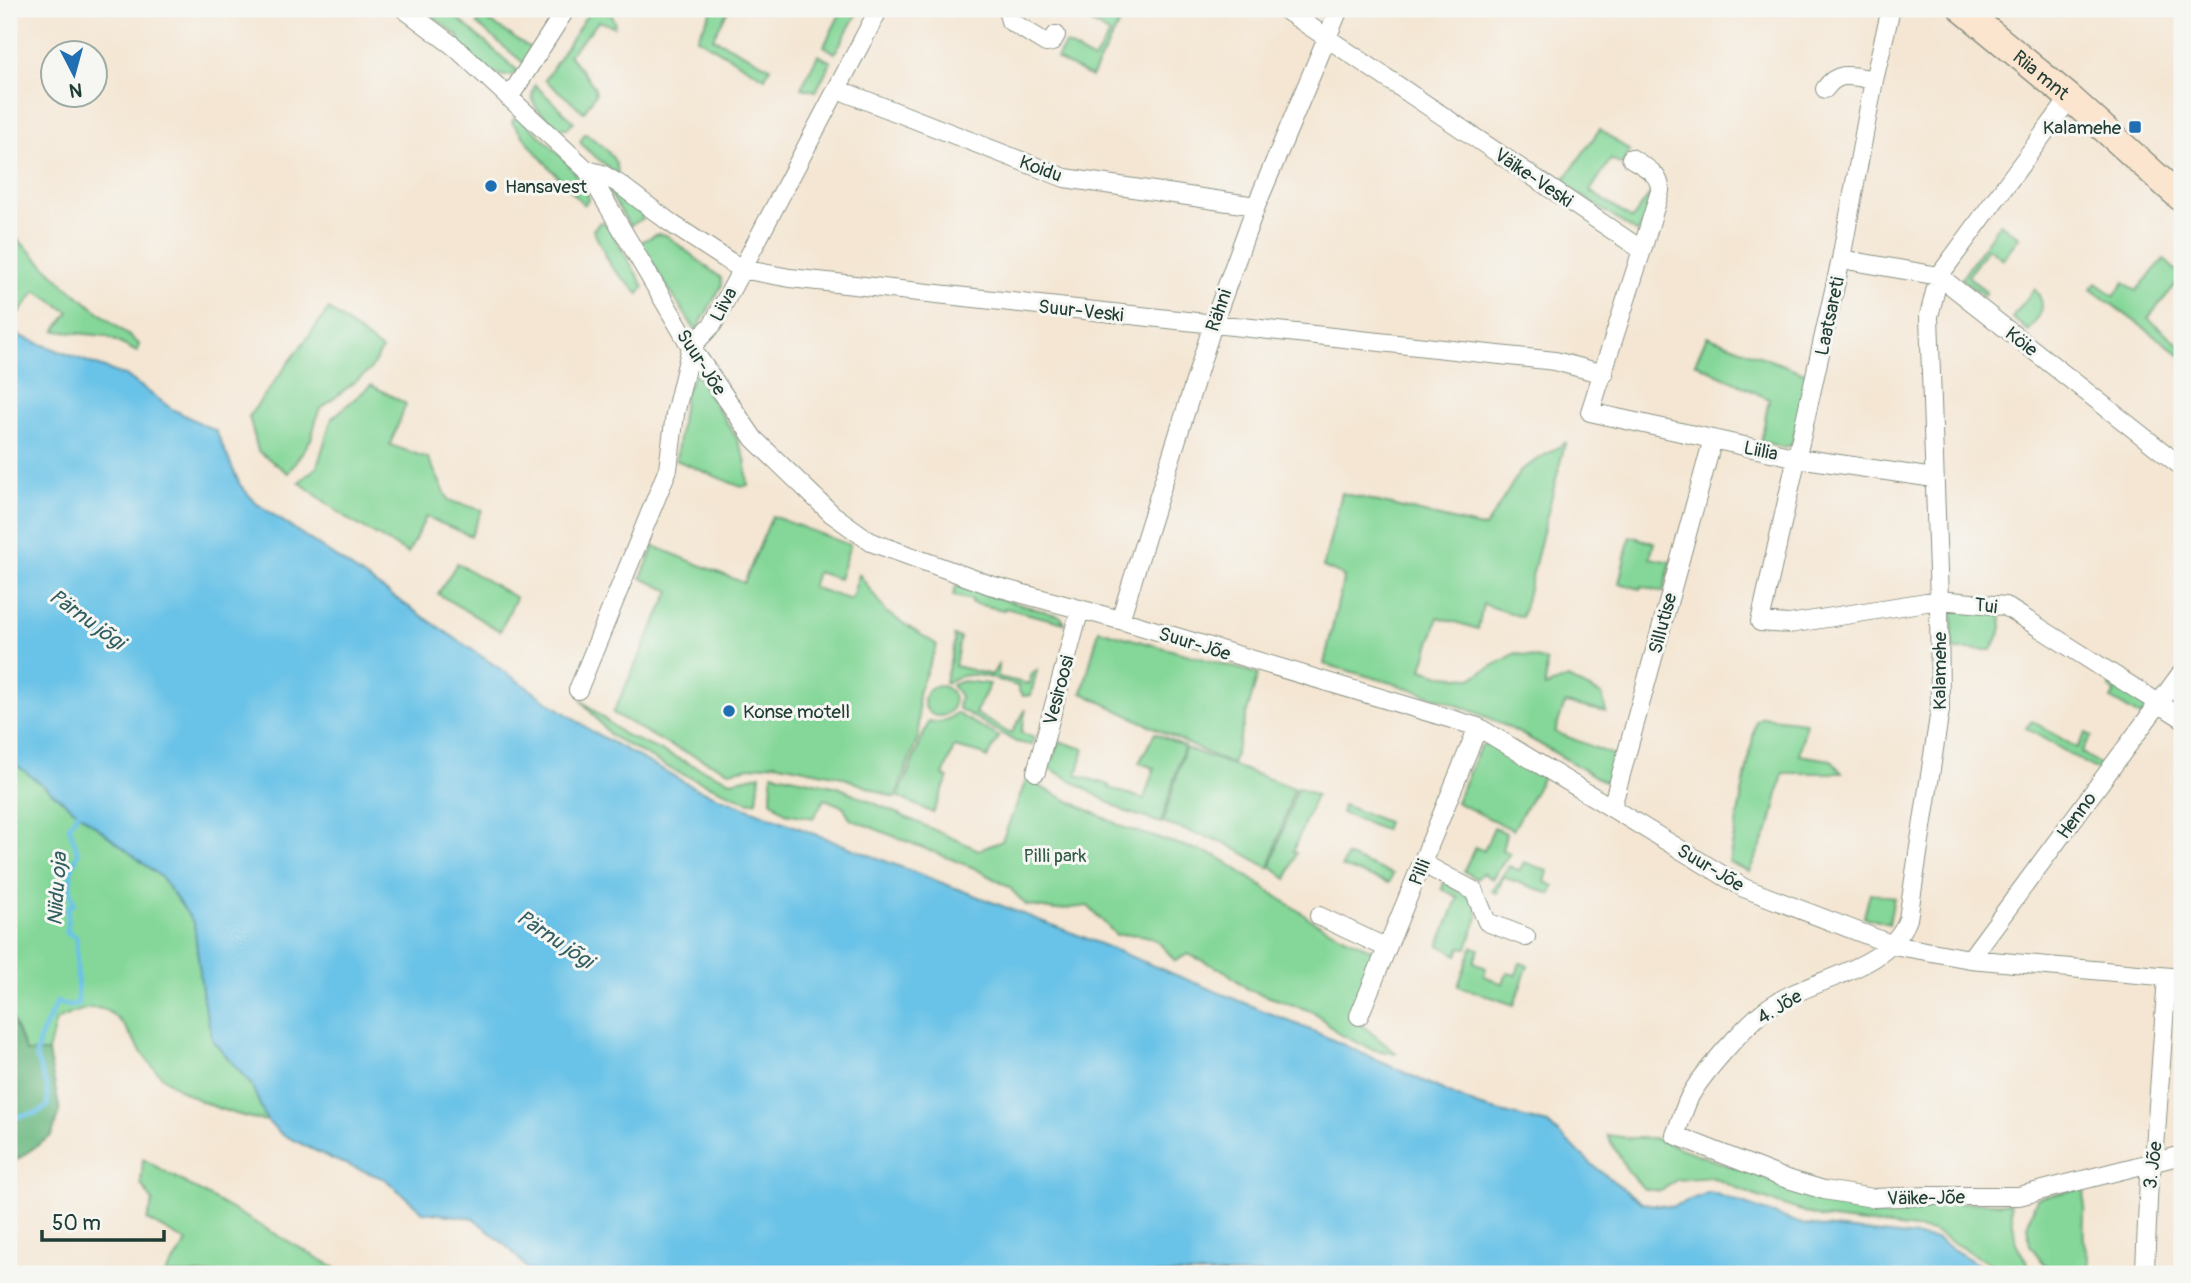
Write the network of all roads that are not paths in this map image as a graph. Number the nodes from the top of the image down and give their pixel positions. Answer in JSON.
{"nodes":[{"id":1,"x":404,"y":9,"type":"edge"},
{"id":2,"x":566,"y":9,"type":"edge"},
{"id":3,"x":879,"y":9,"type":"edge"},
{"id":4,"x":1011,"y":9,"type":"edge"},
{"id":5,"x":1284,"y":9,"type":"edge"},
{"id":6,"x":1339,"y":9,"type":"edge"},
{"id":7,"x":1891,"y":9,"type":"edge"},
{"id":8,"x":1962,"y":9,"type":"edge"},
{"id":9,"x":1056,"y":35,"type":"dead end"},
{"id":10,"x":1326,"y":36,"type":"junction"},
{"id":11,"x":1874,"y":80,"type":"junction"},
{"id":12,"x":836,"y":89,"type":"junction"},
{"id":13,"x":1825,"y":89,"type":"dead end"},
{"id":14,"x":509,"y":98,"type":"junction"},
{"id":15,"x":2070,"y":98,"type":"junction"},
{"id":16,"x":1631,"y":158,"type":"dead end"},
{"id":17,"x":587,"y":170,"type":"junction"},
{"id":18,"x":2182,"y":199,"type":"edge"},
{"id":19,"x":1256,"y":206,"type":"junction"},
{"id":20,"x":1642,"y":250,"type":"junction"},
{"id":21,"x":1841,"y":260,"type":"junction"},
{"id":22,"x":741,"y":269,"type":"junction"},
{"id":23,"x":1939,"y":276,"type":"junction"},
{"id":24,"x":1213,"y":324,"type":"junction"},
{"id":25,"x":691,"y":347,"type":"junction"},
{"id":26,"x":1604,"y":374,"type":"junction"},
{"id":27,"x":1713,"y":439,"type":"junction"},
{"id":28,"x":1798,"y":458,"type":"junction"},
{"id":29,"x":2182,"y":467,"type":"edge"},
{"id":30,"x":1934,"y":478,"type":"junction"},
{"id":31,"x":1939,"y":600,"type":"junction"},
{"id":32,"x":1080,"y":609,"type":"junction"},
{"id":33,"x":1120,"y":620,"type":"junction"},
{"id":34,"x":1760,"y":622,"type":"joint"},
{"id":35,"x":2182,"y":672,"type":"edge"},
{"id":36,"x":578,"y":690,"type":"dead end"},
{"id":37,"x":2159,"y":702,"type":"junction"},
{"id":38,"x":2182,"y":718,"type":"edge"},
{"id":39,"x":1478,"y":727,"type":"junction"},
{"id":40,"x":1036,"y":772,"type":"dead end"},
{"id":41,"x":1612,"y":807,"type":"junction"},
{"id":42,"x":1422,"y":863,"type":"junction"},
{"id":43,"x":1319,"y":916,"type":"dead end"},
{"id":44,"x":1526,"y":937,"type":"dead end"},
{"id":45,"x":1893,"y":944,"type":"junction"},
{"id":46,"x":1387,"y":948,"type":"junction"},
{"id":47,"x":1970,"y":959,"type":"junction"},
{"id":48,"x":2175,"y":977,"type":"edge"},
{"id":49,"x":1359,"y":1016,"type":"dead end"},
{"id":50,"x":1675,"y":1135,"type":"joint"},
{"id":51,"x":2182,"y":1155,"type":"edge"},
{"id":52,"x":2154,"y":1162,"type":"junction"},
{"id":53,"x":2146,"y":1269,"type":"dead end"}],
"edges":[{"from":1,"to":14,"type":"street","name":"Suur-Jõe"},
{"from":2,"to":14,"type":"street"},
{"from":3,"to":12,"type":"street","name":"Liiva"},
{"from":4,"to":9,"type":"street"},
{"from":5,"to":10,"type":"street","name":"Väike-Veski"},
{"from":6,"to":10,"type":"street","name":"Rähni"},
{"from":7,"to":11,"type":"street","name":"Laatsareti"},
{"from":8,"to":15,"type":"main road","name":"Riia mnt"},
{"from":10,"to":19,"type":"street","name":"Rähni"},
{"from":10,"to":20,"type":"street","name":"Väike-Veski"},
{"from":11,"to":13,"type":"street"},
{"from":11,"to":21,"type":"street","name":"Laatsareti"},
{"from":12,"to":19,"type":"street","name":"Koidu"},
{"from":12,"to":22,"type":"street","name":"Liiva"},
{"from":14,"to":17,"type":"street","name":"Suur-Jõe"},
{"from":15,"to":18,"type":"main road","name":"Riia mnt"},
{"from":15,"to":23,"type":"street","name":"Kalamehe"},
{"from":16,"to":20,"type":"street"},
{"from":17,"to":22,"type":"street","name":"Suur-Veski"},
{"from":17,"to":25,"type":"street","name":"Suur-Jõe"},
{"from":19,"to":24,"type":"street","name":"Rähni"},
{"from":20,"to":26,"type":"street"},
{"from":21,"to":23,"type":"street","name":"Köie"},
{"from":21,"to":28,"type":"street","name":"Laatsareti"},
{"from":22,"to":24,"type":"street","name":"Suur-Veski"},
{"from":22,"to":25,"type":"street","name":"Liiva"},
{"from":23,"to":29,"type":"street","name":"Köie"},
{"from":23,"to":30,"type":"street","name":"Kalamehe"},
{"from":24,"to":26,"type":"street","name":"Suur-Veski"},
{"from":24,"to":33,"type":"street","name":"Rähni"},
{"from":25,"to":32,"type":"street","name":"Suur-Jõe"},
{"from":25,"to":36,"type":"street","name":"Liiva"},
{"from":26,"to":27,"type":"street","name":"Liilia"},
{"from":27,"to":28,"type":"street","name":"Liilia"},
{"from":27,"to":41,"type":"street","name":"Sillutise"},
{"from":28,"to":30,"type":"street","name":"Liilia"},
{"from":28,"to":34,"type":"street","name":"Laatsareti"},
{"from":30,"to":31,"type":"street","name":"Kalamehe"},
{"from":31,"to":34,"type":"street","name":"Tui"},
{"from":31,"to":37,"type":"street","name":"Tui"},
{"from":31,"to":45,"type":"street","name":"Kalamehe"},
{"from":32,"to":33,"type":"street","name":"Suur-Jõe"},
{"from":32,"to":40,"type":"street","name":"Vesiroosi"},
{"from":33,"to":39,"type":"street","name":"Suur-Jõe"},
{"from":35,"to":37,"type":"street","name":"Henno"},
{"from":37,"to":38,"type":"street","name":"Tui"},
{"from":37,"to":47,"type":"street","name":"Henno"},
{"from":39,"to":41,"type":"street","name":"Suur-Jõe"},
{"from":39,"to":42,"type":"street","name":"Pilli"},
{"from":41,"to":45,"type":"street","name":"Suur-Jõe"},
{"from":42,"to":44,"type":"street"},
{"from":42,"to":46,"type":"street","name":"Pilli"},
{"from":43,"to":46,"type":"street"},
{"from":45,"to":47,"type":"street","name":"Suur-Jõe"},
{"from":45,"to":50,"type":"street","name":"4. Jõe"},
{"from":46,"to":49,"type":"street","name":"Pilli"},
{"from":47,"to":48,"type":"street","name":"Suur-Jõe"},
{"from":48,"to":52,"type":"street","name":"3. Jõe"},
{"from":50,"to":52,"type":"street","name":"Väike-Jõe"},
{"from":51,"to":52,"type":"street","name":"Väike-Jõe"},
{"from":52,"to":53,"type":"street","name":"3. Jõe"}]}
